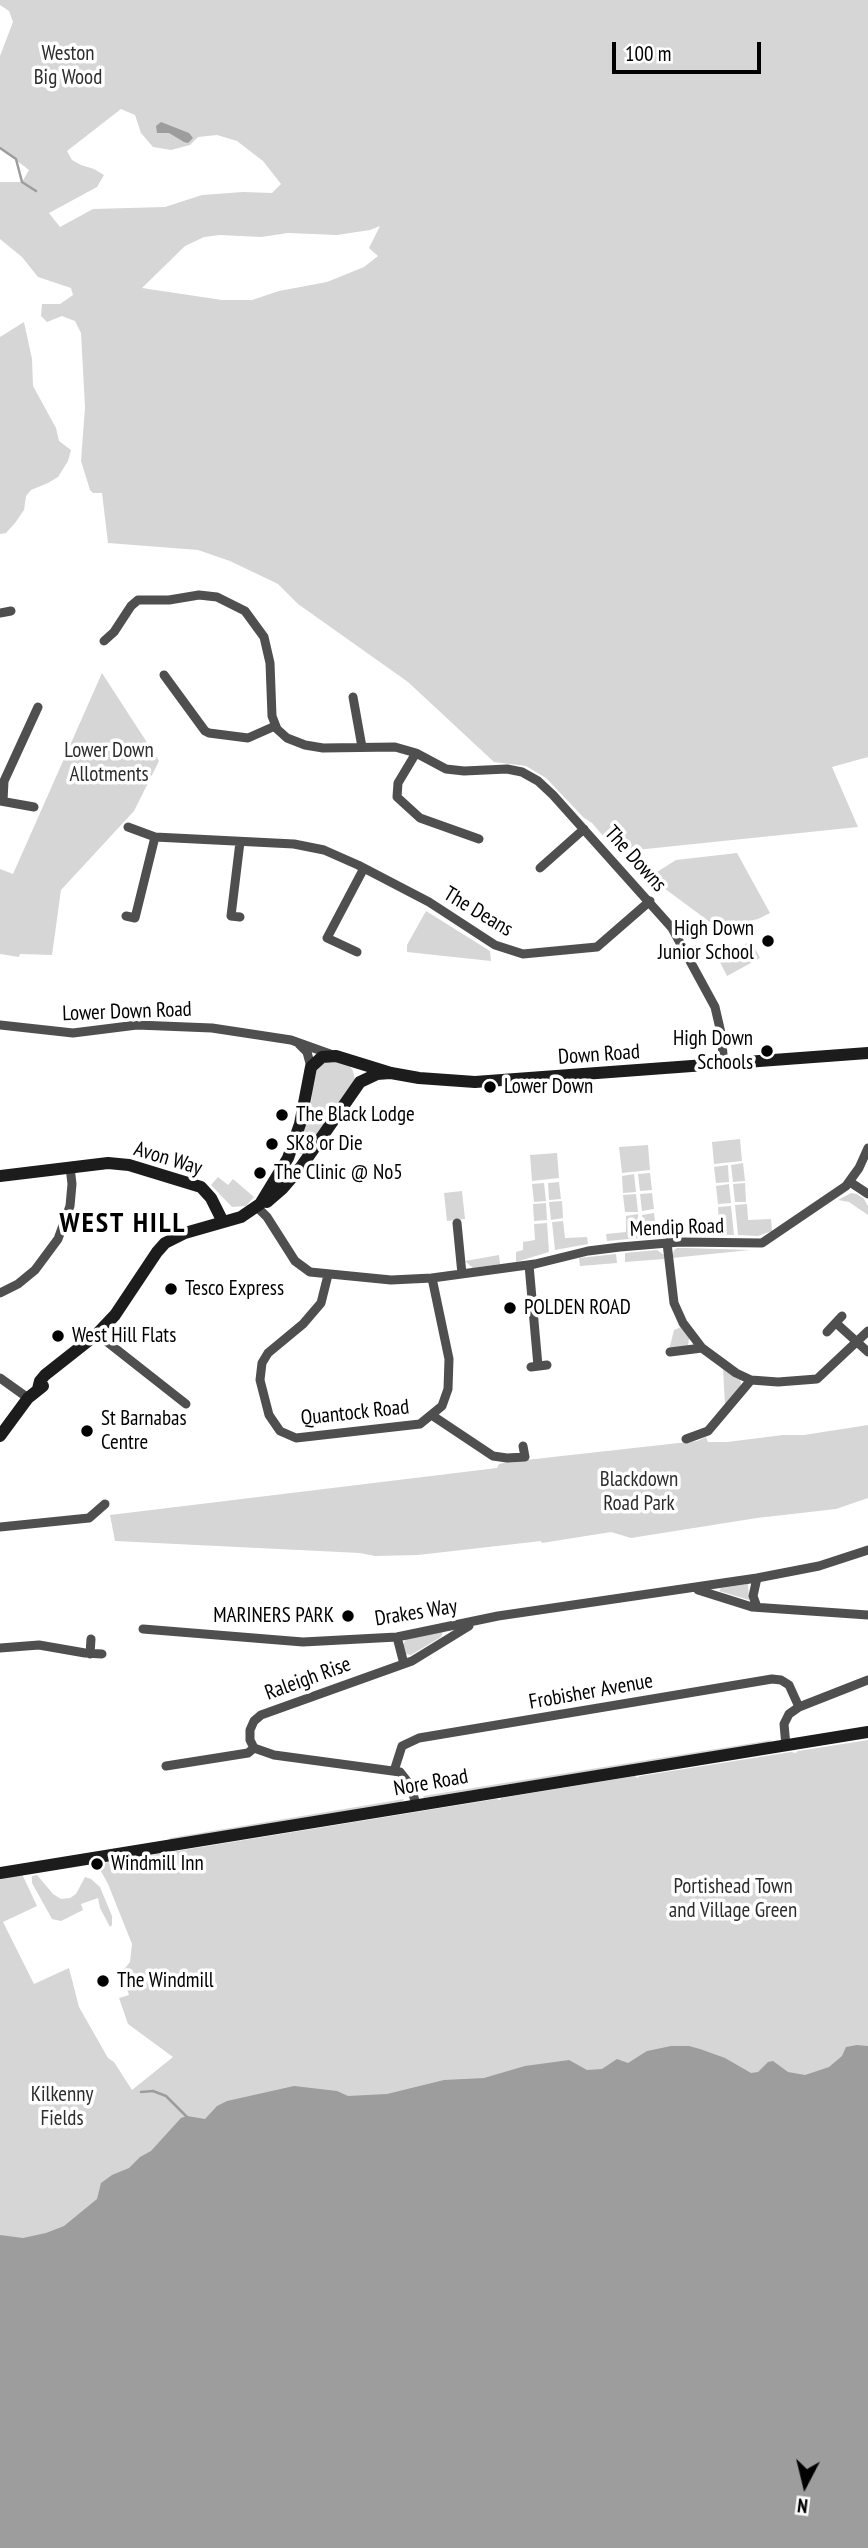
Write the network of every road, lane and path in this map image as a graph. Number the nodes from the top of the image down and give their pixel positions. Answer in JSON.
{"nodes":[{"id":1,"x":178,"y":598,"type":"junction"},
{"id":2,"x":180,"y":610,"type":"dead end"},
{"id":3,"x":109,"y":639,"type":"dead end"},
{"id":4,"x":170,"y":678,"type":"dead end"},
{"id":5,"x":357,"y":702,"type":"dead end"},
{"id":6,"x":33,"y":711,"type":"dead end"},
{"id":7,"x":275,"y":726,"type":"junction"},
{"id":8,"x":205,"y":731,"type":"junction"},
{"id":9,"x":197,"y":741,"type":"dead end"},
{"id":10,"x":362,"y":747,"type":"junction"},
{"id":11,"x":416,"y":753,"type":"junction"},
{"id":12,"x":1,"y":801,"type":"edge"},
{"id":13,"x":34,"y":807,"type":"dead end"},
{"id":14,"x":128,"y":827,"type":"dead end"},
{"id":15,"x":584,"y":829,"type":"junction"},
{"id":16,"x":155,"y":837,"type":"junction"},
{"id":17,"x":474,"y":841,"type":"dead end"},
{"id":18,"x":240,"y":842,"type":"junction"},
{"id":19,"x":363,"y":868,"type":"junction"},
{"id":20,"x":540,"y":868,"type":"dead end"},
{"id":21,"x":650,"y":901,"type":"junction"},
{"id":22,"x":231,"y":916,"type":"dead end"},
{"id":23,"x":135,"y":918,"type":"dead end"},
{"id":24,"x":316,"y":932,"type":"dead end"},
{"id":25,"x":327,"y":938,"type":"junction"},
{"id":26,"x":357,"y":952,"type":"dead end"},
{"id":27,"x":0,"y":1025,"type":"edge"},
{"id":28,"x":291,"y":1040,"type":"junction"},
{"id":29,"x":868,"y":1053,"type":"edge"},
{"id":30,"x":339,"y":1056,"type":"junction"},
{"id":31,"x":723,"y":1065,"type":"junction"},
{"id":32,"x":311,"y":1067,"type":"junction"},
{"id":33,"x":391,"y":1073,"type":"junction"},
{"id":34,"x":360,"y":1082,"type":"junction"},
{"id":35,"x":868,"y":1148,"type":"edge"},
{"id":36,"x":288,"y":1158,"type":"junction"},
{"id":37,"x":865,"y":1161,"type":"edge"},
{"id":38,"x":70,"y":1167,"type":"junction"},
{"id":39,"x":301,"y":1167,"type":"junction"},
{"id":40,"x":0,"y":1176,"type":"edge"},
{"id":41,"x":850,"y":1182,"type":"junction"},
{"id":42,"x":868,"y":1194,"type":"edge"},
{"id":43,"x":259,"y":1206,"type":"junction"},
{"id":44,"x":223,"y":1222,"type":"junction"},
{"id":45,"x":457,"y":1223,"type":"dead end"},
{"id":46,"x":667,"y":1243,"type":"junction"},
{"id":47,"x":529,"y":1265,"type":"junction"},
{"id":48,"x":462,"y":1274,"type":"junction"},
{"id":49,"x":328,"y":1275,"type":"junction"},
{"id":50,"x":432,"y":1278,"type":"junction"},
{"id":51,"x":0,"y":1293,"type":"edge"},
{"id":52,"x":868,"y":1331,"type":"edge"},
{"id":53,"x":827,"y":1332,"type":"dead end"},
{"id":54,"x":97,"y":1334,"type":"junction"},
{"id":55,"x":857,"y":1342,"type":"junction"},
{"id":56,"x":702,"y":1348,"type":"junction"},
{"id":57,"x":670,"y":1352,"type":"dead end"},
{"id":58,"x":868,"y":1352,"type":"edge"},
{"id":59,"x":538,"y":1366,"type":"dead end"},
{"id":60,"x":0,"y":1378,"type":"edge"},
{"id":61,"x":751,"y":1380,"type":"junction"},
{"id":62,"x":33,"y":1394,"type":"junction"},
{"id":63,"x":186,"y":1404,"type":"dead end"},
{"id":64,"x":433,"y":1416,"type":"junction"},
{"id":65,"x":0,"y":1436,"type":"edge"},
{"id":66,"x":686,"y":1439,"type":"dead end"},
{"id":67,"x":523,"y":1446,"type":"dead end"},
{"id":68,"x":105,"y":1504,"type":"dead end"},
{"id":69,"x":0,"y":1527,"type":"edge"},
{"id":70,"x":868,"y":1550,"type":"edge"},
{"id":71,"x":757,"y":1578,"type":"junction"},
{"id":72,"x":693,"y":1588,"type":"junction"},
{"id":73,"x":757,"y":1607,"type":"junction"},
{"id":74,"x":868,"y":1615,"type":"edge"},
{"id":75,"x":480,"y":1620,"type":"junction"},
{"id":76,"x":143,"y":1629,"type":"dead end"},
{"id":77,"x":397,"y":1637,"type":"junction"},
{"id":78,"x":91,"y":1639,"type":"dead end"},
{"id":79,"x":0,"y":1648,"type":"edge"},
{"id":80,"x":90,"y":1654,"type":"junction"},
{"id":81,"x":103,"y":1654,"type":"dead end"},
{"id":82,"x":404,"y":1664,"type":"junction"},
{"id":83,"x":868,"y":1679,"type":"edge"},
{"id":84,"x":799,"y":1707,"type":"junction"},
{"id":85,"x":868,"y":1732,"type":"edge"},
{"id":86,"x":786,"y":1746,"type":"junction"},
{"id":87,"x":254,"y":1748,"type":"junction"},
{"id":88,"x":166,"y":1766,"type":"dead end"},
{"id":89,"x":394,"y":1771,"type":"junction"},
{"id":90,"x":416,"y":1805,"type":"junction"},
{"id":91,"x":0,"y":1873,"type":"edge"}],
"edges":[{"from":1,"to":2,"type":"street"},
{"from":1,"to":3,"type":"street"},
{"from":1,"to":7,"type":"street"},
{"from":4,"to":8,"type":"street"},
{"from":5,"to":10,"type":"street"},
{"from":6,"to":12,"type":"street"},
{"from":7,"to":8,"type":"street"},
{"from":7,"to":10,"type":"street","name":"The Downs"},
{"from":8,"to":9,"type":"street"},
{"from":10,"to":11,"type":"street","name":"The Downs"},
{"from":11,"to":15,"type":"street","name":"The Downs"},
{"from":11,"to":17,"type":"street"},
{"from":12,"to":13,"type":"street"},
{"from":14,"to":16,"type":"street","name":"The Deans"},
{"from":15,"to":20,"type":"street","name":"The Downs"},
{"from":15,"to":21,"type":"street","name":"The Downs"},
{"from":16,"to":18,"type":"street","name":"The Deans"},
{"from":16,"to":23,"type":"street"},
{"from":18,"to":19,"type":"street","name":"The Deans"},
{"from":18,"to":22,"type":"street"},
{"from":19,"to":21,"type":"street","name":"The Deans"},
{"from":19,"to":25,"type":"street"},
{"from":21,"to":31,"type":"street","name":"The Downs"},
{"from":24,"to":25,"type":"street"},
{"from":25,"to":26,"type":"street"},
{"from":27,"to":28,"type":"street","name":"Lower Down Road"},
{"from":28,"to":30,"type":"street","name":"Lower Down Road"},
{"from":28,"to":32,"type":"street"},
{"from":29,"to":31,"type":"street","name":"Down Road"},
{"from":30,"to":32,"type":"street"},
{"from":30,"to":33,"type":"street","name":"Down Road"},
{"from":30,"to":34,"type":"street"},
{"from":31,"to":33,"type":"street","name":"Down Road"},
{"from":32,"to":36,"type":"street"},
{"from":33,"to":34,"type":"street"},
{"from":34,"to":39,"type":"street"},
{"from":35,"to":37,"type":"street","name":"Mendip Road"},
{"from":36,"to":39,"type":"street"},
{"from":36,"to":43,"type":"street"},
{"from":37,"to":41,"type":"street","name":"Mendip Road"},
{"from":38,"to":40,"type":"street","name":"Avon Way"},
{"from":38,"to":44,"type":"street","name":"Avon Way"},
{"from":38,"to":51,"type":"street"},
{"from":39,"to":43,"type":"street"},
{"from":41,"to":42,"type":"street"},
{"from":41,"to":46,"type":"street","name":"Mendip Road"},
{"from":43,"to":44,"type":"street"},
{"from":43,"to":49,"type":"street","name":"Mendip Road"},
{"from":44,"to":54,"type":"street"},
{"from":45,"to":48,"type":"street"},
{"from":46,"to":47,"type":"street","name":"Mendip Road"},
{"from":46,"to":56,"type":"street"},
{"from":47,"to":48,"type":"street","name":"Mendip Road"},
{"from":47,"to":59,"type":"street"},
{"from":48,"to":50,"type":"street","name":"Mendip Road"},
{"from":49,"to":50,"type":"street","name":"Mendip Road"},
{"from":49,"to":64,"type":"street","name":"Quantock Road"},
{"from":50,"to":64,"type":"street","name":"Quantock Road"},
{"from":52,"to":55,"type":"street"},
{"from":53,"to":55,"type":"street"},
{"from":54,"to":62,"type":"street"},
{"from":54,"to":63,"type":"street"},
{"from":55,"to":58,"type":"street"},
{"from":55,"to":61,"type":"street"},
{"from":56,"to":57,"type":"street"},
{"from":56,"to":61,"type":"street"},
{"from":60,"to":62,"type":"street"},
{"from":61,"to":66,"type":"street"},
{"from":62,"to":65,"type":"street"},
{"from":64,"to":67,"type":"street"},
{"from":68,"to":69,"type":"street"},
{"from":70,"to":71,"type":"street","name":"Drakes Way"},
{"from":71,"to":72,"type":"street","name":"Drakes Way"},
{"from":71,"to":73,"type":"street"},
{"from":72,"to":73,"type":"street","name":"Drakes Way"},
{"from":72,"to":75,"type":"street","name":"Drakes Way"},
{"from":73,"to":74,"type":"street","name":"Drakes Way"},
{"from":75,"to":77,"type":"street","name":"Drakes Way"},
{"from":75,"to":82,"type":"street","name":"Raleigh Rise"},
{"from":76,"to":77,"type":"street","name":"Drakes Way"},
{"from":77,"to":82,"type":"street"},
{"from":78,"to":80,"type":"street"},
{"from":79,"to":80,"type":"street"},
{"from":80,"to":81,"type":"street"},
{"from":82,"to":87,"type":"street","name":"Raleigh Rise"},
{"from":83,"to":84,"type":"street"},
{"from":84,"to":86,"type":"street"},
{"from":84,"to":89,"type":"street","name":"Frobisher Avenue"},
{"from":85,"to":86,"type":"street","name":"Nore Road"},
{"from":86,"to":90,"type":"street","name":"Nore Road"},
{"from":87,"to":88,"type":"street"},
{"from":87,"to":89,"type":"street"},
{"from":89,"to":90,"type":"street"},
{"from":90,"to":91,"type":"street","name":"Nore Road"}]}
